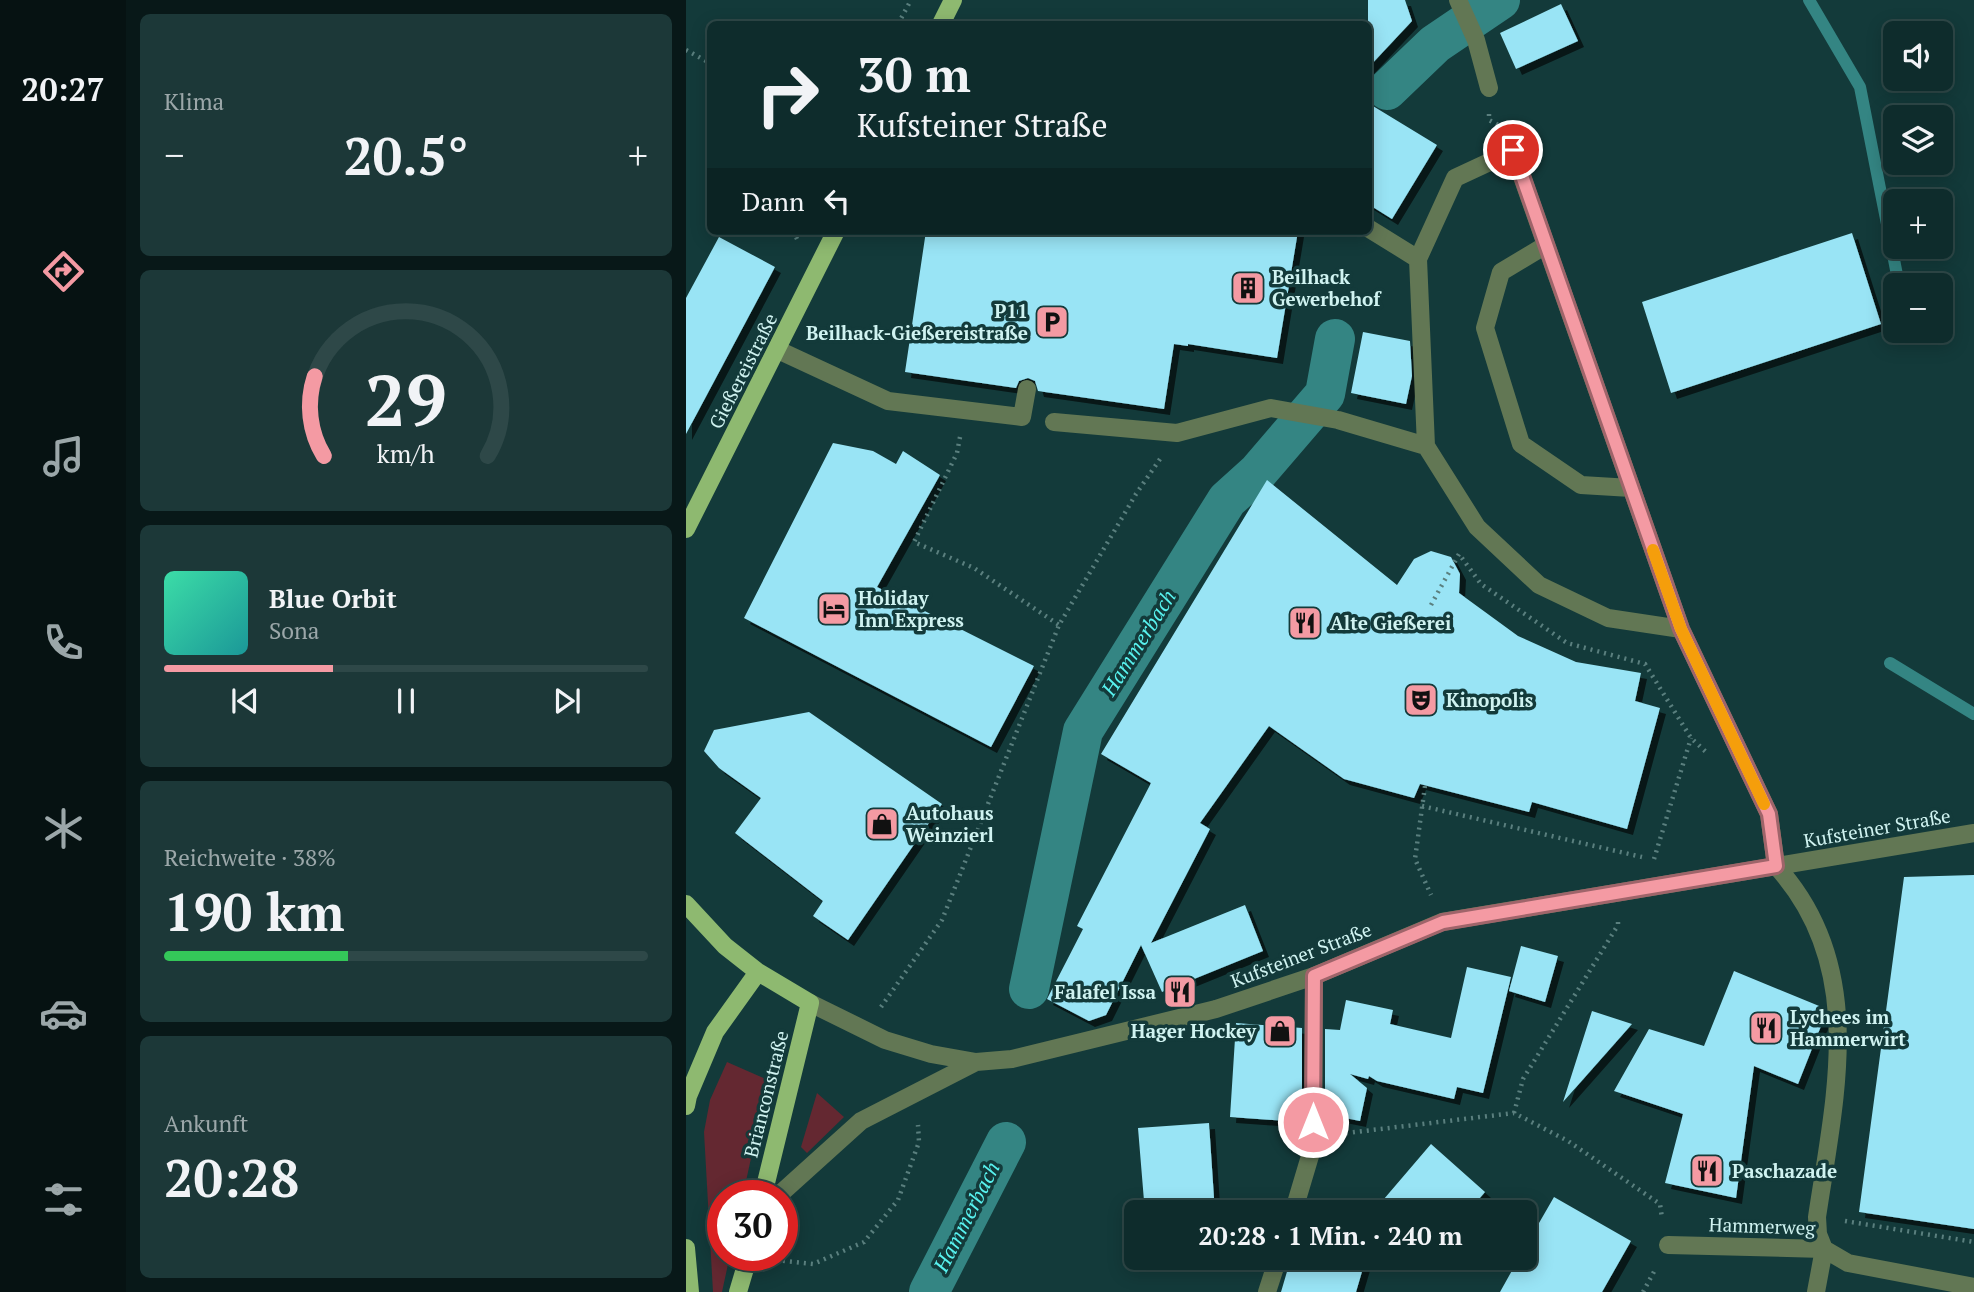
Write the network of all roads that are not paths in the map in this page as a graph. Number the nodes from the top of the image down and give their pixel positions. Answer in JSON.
{"nodes":[{"id":1,"x":953,"y":0,"type":"edge"},
{"id":2,"x":1458,"y":0,"type":"edge"},
{"id":3,"x":942,"y":21,"type":"edge"},
{"id":4,"x":1489,"y":88,"type":"road end"},
{"id":5,"x":1372,"y":230,"type":"edge"},
{"id":6,"x":834,"y":235,"type":"edge"},
{"id":7,"x":1546,"y":245,"type":"junction"},
{"id":8,"x":1418,"y":259,"type":"junction"},
{"id":9,"x":778,"y":350,"type":"junction"},
{"id":10,"x":1027,"y":389,"type":"dead end"},
{"id":11,"x":1054,"y":422,"type":"dead end"},
{"id":12,"x":1426,"y":446,"type":"junction"},
{"id":13,"x":1631,"y":488,"type":"junction"},
{"id":14,"x":686,"y":529,"type":"edge"},
{"id":15,"x":1681,"y":629,"type":"junction"},
{"id":16,"x":1974,"y":833,"type":"edge"},
{"id":17,"x":1776,"y":866,"type":"junction"},
{"id":18,"x":686,"y":904,"type":"edge"},
{"id":19,"x":758,"y":972,"type":"junction"},
{"id":20,"x":1314,"y":976,"type":"junction"},
{"id":21,"x":810,"y":1003,"type":"junction"},
{"id":22,"x":976,"y":1062,"type":"junction"},
{"id":23,"x":686,"y":1105,"type":"edge"},
{"id":24,"x":767,"y":1180,"type":"edge"},
{"id":25,"x":796,"y":1180,"type":"edge"},
{"id":26,"x":1297,"y":1200,"type":"edge"},
{"id":27,"x":1668,"y":1245,"type":"road end"},
{"id":28,"x":686,"y":1248,"type":"edge"},
{"id":29,"x":1824,"y":1249,"type":"junction"},
{"id":30,"x":1274,"y":1270,"type":"edge"},
{"id":31,"x":744,"y":1271,"type":"edge"},
{"id":32,"x":1974,"y":1287,"type":"edge"},
{"id":33,"x":690,"y":1292,"type":"edge"},
{"id":34,"x":738,"y":1292,"type":"edge"},
{"id":35,"x":1267,"y":1292,"type":"edge"},
{"id":36,"x":1815,"y":1292,"type":"edge"}],
"edges":[{"from":1,"to":3,"type":"main road"},
{"from":2,"to":4,"type":"street"},
{"from":5,"to":8,"type":"street"},
{"from":6,"to":9,"type":"main road","name":"Gießereistraße"},
{"from":7,"to":8,"type":"street"},
{"from":7,"to":13,"type":"street"},
{"from":7,"to":13,"type":"street"},
{"from":8,"to":12,"type":"street"},
{"from":9,"to":10,"type":"street"},
{"from":9,"to":14,"type":"main road","name":"Gießereistraße"},
{"from":11,"to":12,"type":"street"},
{"from":12,"to":15,"type":"street"},
{"from":13,"to":15,"type":"street"},
{"from":15,"to":17,"type":"street"},
{"from":16,"to":17,"type":"street","name":"Kufsteiner Straße"},
{"from":17,"to":20,"type":"street","name":"Kufsteiner Straße"},
{"from":17,"to":29,"type":"street"},
{"from":18,"to":19,"type":"main road","name":"Kufsteiner Straße"},
{"from":19,"to":21,"type":"main road","name":"Kufsteiner Straße"},
{"from":19,"to":23,"type":"main road"},
{"from":20,"to":22,"type":"street","name":"Kufsteiner Straße"},
{"from":20,"to":26,"type":"street"},
{"from":21,"to":22,"type":"street","name":"Kufsteiner Straße"},
{"from":21,"to":24,"type":"main road","name":"Brianconstraße"},
{"from":22,"to":25,"type":"street"},
{"from":27,"to":29,"type":"street","name":"Hammerweg"},
{"from":28,"to":33,"type":"main road"},
{"from":29,"to":32,"type":"street","name":"Hammerweg"},
{"from":29,"to":36,"type":"street"},
{"from":30,"to":35,"type":"street"},
{"from":31,"to":34,"type":"main road"}]}
